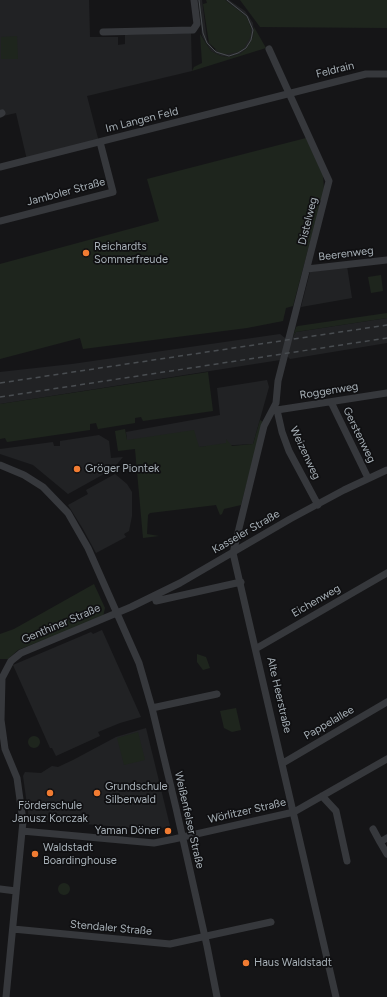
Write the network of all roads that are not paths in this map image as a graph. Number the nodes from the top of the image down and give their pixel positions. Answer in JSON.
{"nodes":[{"id":1,"x":194,"y":0,"type":"edge"},
{"id":2,"x":103,"y":32,"type":"dead end"},
{"id":3,"x":269,"y":49,"type":"dead end"},
{"id":4,"x":387,"y":74,"type":"edge"},
{"id":5,"x":290,"y":93,"type":"junction"},
{"id":6,"x":100,"y":142,"type":"junction"},
{"id":7,"x":0,"y":167,"type":"edge"},
{"id":8,"x":0,"y":221,"type":"edge"},
{"id":9,"x":387,"y":260,"type":"edge"},
{"id":10,"x":307,"y":269,"type":"junction"},
{"id":11,"x":387,"y":393,"type":"edge"},
{"id":12,"x":331,"y":402,"type":"junction"},
{"id":13,"x":276,"y":409,"type":"junction"},
{"id":14,"x":0,"y":467,"type":"edge"},
{"id":15,"x":387,"y":470,"type":"edge"},
{"id":16,"x":368,"y":478,"type":"junction"},
{"id":17,"x":318,"y":504,"type":"junction"},
{"id":18,"x":234,"y":553,"type":"junction"},
{"id":19,"x":387,"y":572,"type":"edge"},
{"id":20,"x":241,"y":582,"type":"junction"},
{"id":21,"x":156,"y":601,"type":"dead end"},
{"id":22,"x":116,"y":613,"type":"junction"},
{"id":23,"x":257,"y":648,"type":"junction"},
{"id":24,"x":217,"y":694,"type":"dead end"},
{"id":25,"x":387,"y":702,"type":"edge"},
{"id":26,"x":152,"y":708,"type":"junction"},
{"id":27,"x":2,"y":749,"type":"edge"},
{"id":28,"x":387,"y":759,"type":"edge"},
{"id":29,"x":283,"y":763,"type":"junction"},
{"id":30,"x":322,"y":796,"type":"junction"},
{"id":31,"x":294,"y":812,"type":"junction"},
{"id":32,"x":373,"y":829,"type":"dead end"},
{"id":33,"x":22,"y":832,"type":"junction"},
{"id":34,"x":182,"y":838,"type":"junction"},
{"id":35,"x":384,"y":840,"type":"edge"},
{"id":36,"x":387,"y":854,"type":"edge"},
{"id":37,"x":347,"y":860,"type":"dead end"},
{"id":38,"x":0,"y":889,"type":"edge"},
{"id":39,"x":16,"y":891,"type":"junction"},
{"id":40,"x":271,"y":922,"type":"dead end"},
{"id":41,"x":14,"y":929,"type":"junction"},
{"id":42,"x":205,"y":937,"type":"junction"},
{"id":43,"x":6,"y":997,"type":"edge"},
{"id":44,"x":217,"y":997,"type":"edge"},
{"id":45,"x":336,"y":997,"type":"edge"}],
"edges":[{"from":1,"to":2,"type":"street"},
{"from":3,"to":5,"type":"street","name":"Distelweg"},
{"from":4,"to":5,"type":"street","name":"Feldrain"},
{"from":5,"to":6,"type":"street","name":"Im Langen Feld"},
{"from":5,"to":10,"type":"street","name":"Distelweg"},
{"from":6,"to":7,"type":"street","name":"Im Langen Feld"},
{"from":6,"to":8,"type":"street","name":"Jamboler Straße"},
{"from":9,"to":10,"type":"street","name":"Beerenweg"},
{"from":10,"to":13,"type":"street","name":"Distelweg"},
{"from":11,"to":12,"type":"street","name":"Roggenweg"},
{"from":12,"to":13,"type":"street","name":"Roggenweg"},
{"from":12,"to":16,"type":"street","name":"Gerstenweg"},
{"from":13,"to":17,"type":"street","name":"Weizenweg"},
{"from":13,"to":18,"type":"street","name":"Alte Heerstraße"},
{"from":14,"to":22,"type":"street","name":"Weißenfelser Straße"},
{"from":15,"to":16,"type":"street","name":"Kasseler Straße"},
{"from":16,"to":17,"type":"street","name":"Kasseler Straße"},
{"from":17,"to":18,"type":"street","name":"Kasseler Straße"},
{"from":18,"to":20,"type":"street","name":"Alte Heerstraße"},
{"from":18,"to":22,"type":"street","name":"Kasseler Straße"},
{"from":19,"to":23,"type":"street","name":"Eichenweg"},
{"from":20,"to":21,"type":"street"},
{"from":20,"to":23,"type":"street","name":"Alte Heerstraße"},
{"from":22,"to":26,"type":"street","name":"Weißenfelser Straße"},
{"from":22,"to":27,"type":"street","name":"Genthiner Straße"},
{"from":23,"to":29,"type":"street","name":"Alte Heerstraße"},
{"from":24,"to":26,"type":"street"},
{"from":25,"to":29,"type":"street","name":"Pappelallee"},
{"from":26,"to":34,"type":"street","name":"Weißenfelser Straße"},
{"from":27,"to":33,"type":"street","name":"Genthiner Straße"},
{"from":28,"to":30,"type":"street"},
{"from":29,"to":31,"type":"street","name":"Alte Heerstraße"},
{"from":30,"to":31,"type":"street"},
{"from":30,"to":37,"type":"street"},
{"from":31,"to":34,"type":"street","name":"Wörlitzer Straße"},
{"from":31,"to":45,"type":"street","name":"Alte Heerstraße"},
{"from":32,"to":35,"type":"street"},
{"from":33,"to":34,"type":"street","name":"Wörlitzer Straße"},
{"from":33,"to":39,"type":"street","name":"Genthiner Straße"},
{"from":34,"to":42,"type":"street","name":"Weißenfelser Straße"},
{"from":35,"to":36,"type":"street"},
{"from":38,"to":39,"type":"street"},
{"from":39,"to":41,"type":"street","name":"Genthiner Straße"},
{"from":40,"to":42,"type":"street"},
{"from":41,"to":42,"type":"street","name":"Stendaler Straße"},
{"from":41,"to":43,"type":"street","name":"Genthiner Straße"},
{"from":42,"to":44,"type":"street","name":"Weißenfelser Straße"}]}
